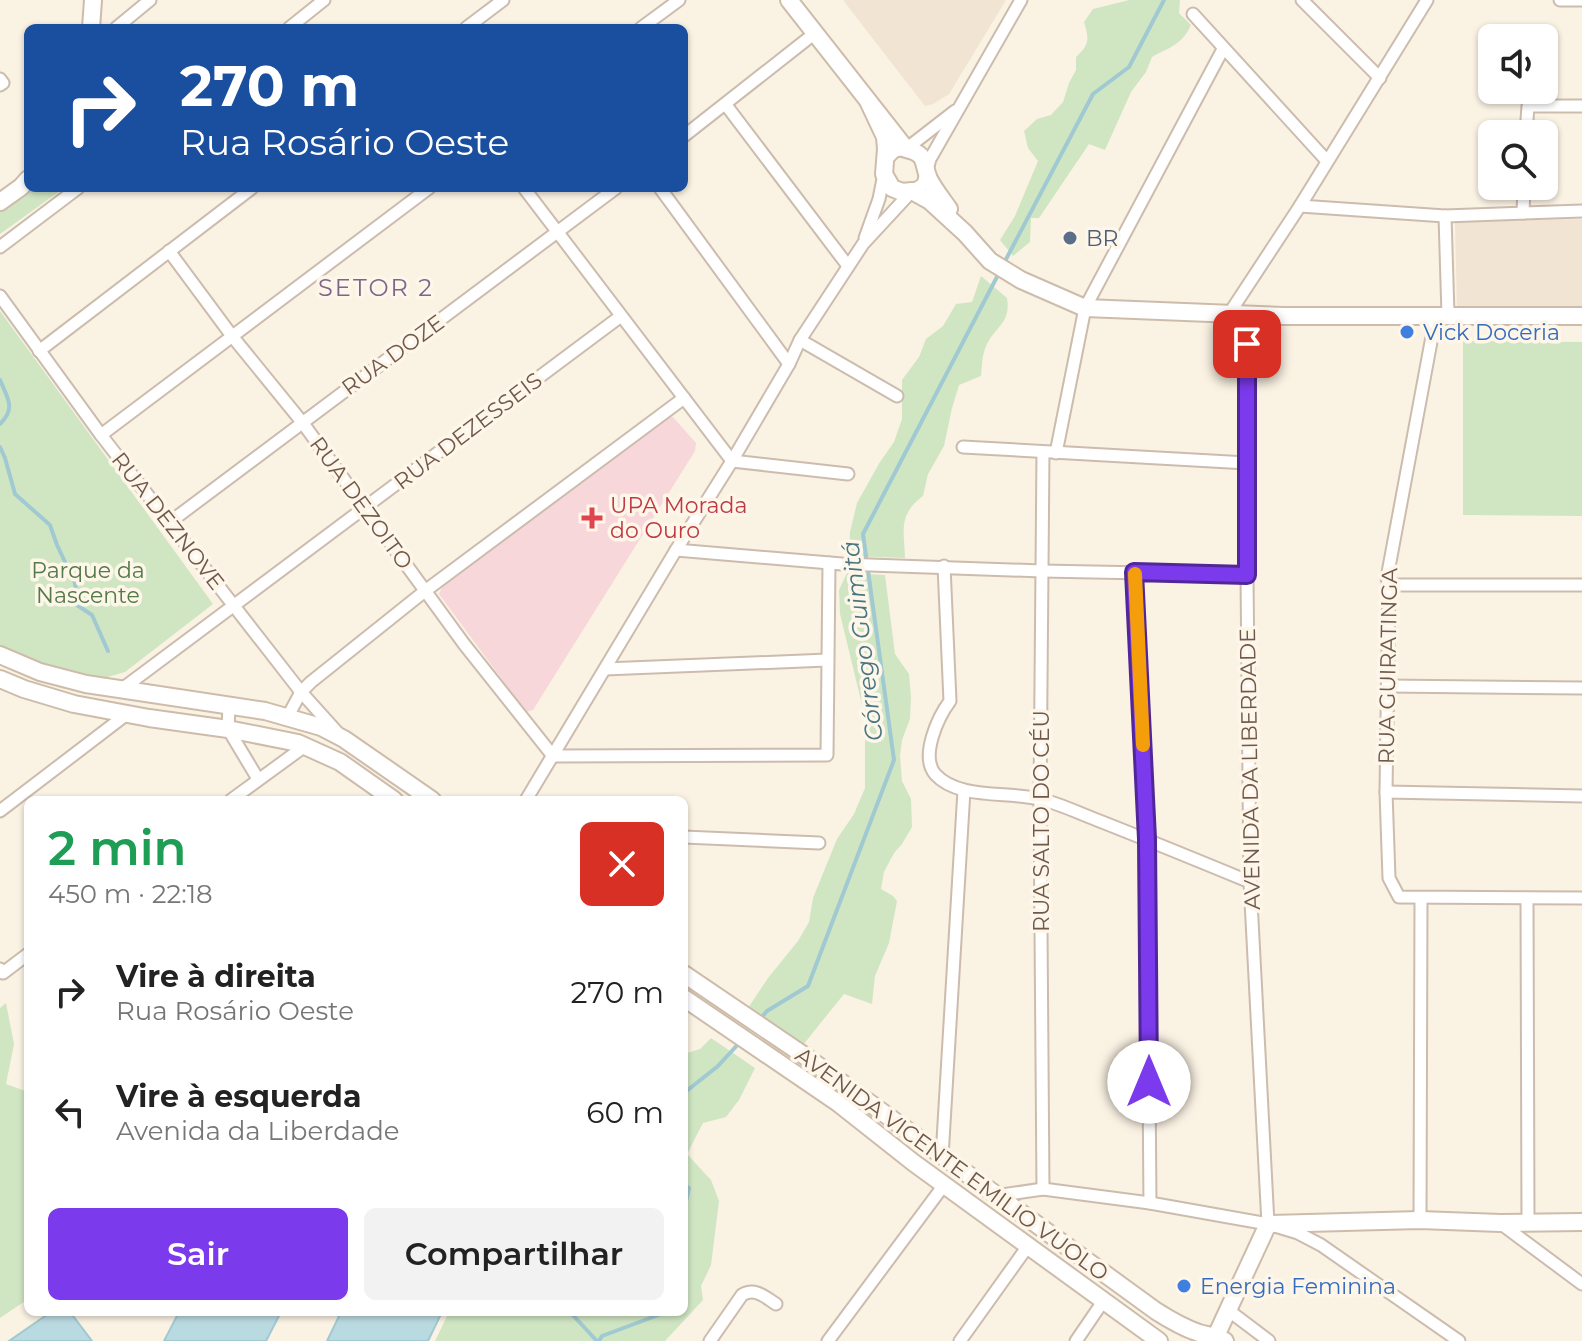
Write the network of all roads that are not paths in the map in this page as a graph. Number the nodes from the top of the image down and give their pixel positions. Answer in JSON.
{"nodes":[{"id":1,"x":93,"y":0,"type":"edge"},
{"id":2,"x":324,"y":0,"type":"edge"},
{"id":3,"x":503,"y":0,"type":"edge"},
{"id":4,"x":679,"y":0,"type":"edge"},
{"id":5,"x":789,"y":0,"type":"edge"},
{"id":6,"x":1021,"y":0,"type":"edge"},
{"id":7,"x":1302,"y":0,"type":"edge"},
{"id":8,"x":1427,"y":0,"type":"edge"},
{"id":9,"x":1560,"y":0,"type":"edge"},
{"id":10,"x":1582,"y":0,"type":"edge"},
{"id":11,"x":142,"y":2,"type":"edge"},
{"id":12,"x":1193,"y":14,"type":"dead end"},
{"id":13,"x":91,"y":24,"type":"edge"},
{"id":14,"x":120,"y":24,"type":"edge"},
{"id":15,"x":294,"y":24,"type":"edge"},
{"id":16,"x":471,"y":24,"type":"edge"},
{"id":17,"x":646,"y":24,"type":"edge"},
{"id":18,"x":815,"y":33,"type":"junction"},
{"id":19,"x":1223,"y":49,"type":"junction"},
{"id":20,"x":1380,"y":78,"type":"junction"},
{"id":21,"x":869,"y":103,"type":"junction"},
{"id":22,"x":726,"y":105,"type":"junction"},
{"id":23,"x":1582,"y":106,"type":"edge"},
{"id":24,"x":958,"y":108,"type":"junction"},
{"id":25,"x":1527,"y":120,"type":"edge"},
{"id":26,"x":688,"y":133,"type":"edge"},
{"id":27,"x":906,"y":149,"type":"junction"},
{"id":28,"x":1327,"y":161,"type":"junction"},
{"id":29,"x":884,"y":169,"type":"junction"},
{"id":30,"x":927,"y":172,"type":"junction"},
{"id":31,"x":24,"y":182,"type":"edge"},
{"id":32,"x":912,"y":191,"type":"junction"},
{"id":33,"x":73,"y":192,"type":"edge"},
{"id":34,"x":247,"y":192,"type":"edge"},
{"id":35,"x":424,"y":192,"type":"edge"},
{"id":36,"x":527,"y":192,"type":"edge"},
{"id":37,"x":611,"y":192,"type":"edge"},
{"id":38,"x":663,"y":192,"type":"edge"},
{"id":39,"x":1523,"y":200,"type":"edge"},
{"id":40,"x":0,"y":202,"type":"edge"},
{"id":41,"x":1300,"y":206,"type":"junction"},
{"id":42,"x":1582,"y":211,"type":"edge"},
{"id":43,"x":1523,"y":213,"type":"junction"},
{"id":44,"x":1445,"y":216,"type":"junction"},
{"id":45,"x":558,"y":233,"type":"junction"},
{"id":46,"x":965,"y":233,"type":"junction"},
{"id":47,"x":863,"y":244,"type":"junction"},
{"id":48,"x":0,"y":247,"type":"edge"},
{"id":49,"x":169,"y":251,"type":"junction"},
{"id":50,"x":848,"y":266,"type":"junction"},
{"id":51,"x":0,"y":296,"type":"edge"},
{"id":52,"x":1085,"y":308,"type":"junction"},
{"id":53,"x":1229,"y":314,"type":"junction"},
{"id":54,"x":1248,"y":315,"type":"junction"},
{"id":55,"x":1442,"y":315,"type":"junction"},
{"id":56,"x":621,"y":316,"type":"junction"},
{"id":57,"x":1582,"y":316,"type":"edge"},
{"id":58,"x":232,"y":336,"type":"junction"},
{"id":59,"x":800,"y":340,"type":"junction"},
{"id":60,"x":39,"y":351,"type":"junction"},
{"id":61,"x":789,"y":364,"type":"junction"},
{"id":62,"x":897,"y":396,"type":"dead end"},
{"id":63,"x":684,"y":398,"type":"junction"},
{"id":64,"x":302,"y":422,"type":"junction"},
{"id":65,"x":101,"y":435,"type":"junction"},
{"id":66,"x":963,"y":447,"type":"dead end"},
{"id":67,"x":1049,"y":453,"type":"junction"},
{"id":68,"x":732,"y":461,"type":"junction"},
{"id":69,"x":1247,"y":463,"type":"junction"},
{"id":70,"x":848,"y":474,"type":"dead end"},
{"id":71,"x":364,"y":509,"type":"junction"},
{"id":72,"x":170,"y":522,"type":"junction"},
{"id":73,"x":676,"y":550,"type":"junction"},
{"id":74,"x":835,"y":563,"type":"junction"},
{"id":75,"x":944,"y":566,"type":"junction"},
{"id":76,"x":1042,"y":571,"type":"junction"},
{"id":77,"x":1134,"y":572,"type":"junction"},
{"id":78,"x":1247,"y":575,"type":"junction"},
{"id":79,"x":1389,"y":585,"type":"junction"},
{"id":80,"x":1582,"y":585,"type":"edge"},
{"id":81,"x":425,"y":591,"type":"junction"},
{"id":82,"x":234,"y":605,"type":"junction"},
{"id":83,"x":0,"y":655,"type":"edge"},
{"id":84,"x":827,"y":660,"type":"junction"},
{"id":85,"x":605,"y":669,"type":"junction"},
{"id":86,"x":0,"y":679,"type":"edge"},
{"id":87,"x":1387,"y":686,"type":"junction"},
{"id":88,"x":1582,"y":688,"type":"edge"},
{"id":89,"x":122,"y":689,"type":"junction"},
{"id":90,"x":301,"y":692,"type":"junction"},
{"id":91,"x":229,"y":705,"type":"junction"},
{"id":92,"x":127,"y":714,"type":"junction"},
{"id":93,"x":288,"y":716,"type":"junction"},
{"id":94,"x":228,"y":729,"type":"junction"},
{"id":95,"x":344,"y":739,"type":"junction"},
{"id":96,"x":305,"y":746,"type":"junction"},
{"id":97,"x":553,"y":756,"type":"junction"},
{"id":98,"x":258,"y":779,"type":"junction"},
{"id":99,"x":964,"y":790,"type":"junction"},
{"id":100,"x":1386,"y":792,"type":"junction"},
{"id":101,"x":236,"y":796,"type":"edge"},
{"id":102,"x":388,"y":796,"type":"edge"},
{"id":103,"x":426,"y":796,"type":"edge"},
{"id":104,"x":528,"y":796,"type":"edge"},
{"id":105,"x":1582,"y":796,"type":"edge"},
{"id":106,"x":1040,"y":799,"type":"junction"},
{"id":107,"x":0,"y":811,"type":"edge"},
{"id":108,"x":688,"y":837,"type":"edge"},
{"id":109,"x":1147,"y":839,"type":"junction"},
{"id":110,"x":819,"y":843,"type":"dead end"},
{"id":111,"x":1250,"y":882,"type":"junction"},
{"id":112,"x":1421,"y":898,"type":"junction"},
{"id":113,"x":1527,"y":898,"type":"junction"},
{"id":114,"x":1582,"y":898,"type":"edge"},
{"id":115,"x":24,"y":957,"type":"edge"},
{"id":116,"x":2,"y":971,"type":"edge"},
{"id":117,"x":688,"y":977,"type":"edge"},
{"id":118,"x":688,"y":1001,"type":"edge"},
{"id":119,"x":942,"y":1157,"type":"junction"},
{"id":120,"x":944,"y":1185,"type":"junction"},
{"id":121,"x":1043,"y":1189,"type":"junction"},
{"id":122,"x":995,"y":1196,"type":"junction"},
{"id":123,"x":1150,"y":1203,"type":"junction"},
{"id":124,"x":1420,"y":1220,"type":"junction"},
{"id":125,"x":1528,"y":1222,"type":"junction"},
{"id":126,"x":1582,"y":1222,"type":"edge"},
{"id":127,"x":1500,"y":1223,"type":"junction"},
{"id":128,"x":1268,"y":1224,"type":"junction"},
{"id":129,"x":1028,"y":1246,"type":"junction"},
{"id":130,"x":1582,"y":1284,"type":"edge"},
{"id":131,"x":1104,"y":1300,"type":"junction"},
{"id":132,"x":776,"y":1304,"type":"dead end"},
{"id":133,"x":1228,"y":1310,"type":"junction"},
{"id":134,"x":1212,"y":1338,"type":"edge"},
{"id":135,"x":710,"y":1341,"type":"edge"},
{"id":136,"x":828,"y":1341,"type":"edge"},
{"id":137,"x":960,"y":1341,"type":"edge"},
{"id":138,"x":1076,"y":1341,"type":"edge"},
{"id":139,"x":1159,"y":1341,"type":"edge"},
{"id":140,"x":1269,"y":1341,"type":"edge"},
{"id":141,"x":1459,"y":1341,"type":"edge"}],
"edges":[{"from":1,"to":13,"type":"main road"},
{"from":2,"to":15,"type":"street"},
{"from":3,"to":16,"type":"street"},
{"from":4,"to":17,"type":"street"},
{"from":5,"to":18,"type":"main road"},
{"from":6,"to":24,"type":"street"},
{"from":7,"to":20,"type":"street"},
{"from":8,"to":20,"type":"street"},
{"from":9,"to":10,"type":"street"},
{"from":11,"to":14,"type":"street"},
{"from":12,"to":19,"type":"street"},
{"from":18,"to":21,"type":"main road"},
{"from":18,"to":22,"type":"street"},
{"from":19,"to":28,"type":"street"},
{"from":19,"to":52,"type":"street","name":"RUA SALTO DO CÉU"},
{"from":20,"to":28,"type":"street"},
{"from":21,"to":27,"type":"main road"},
{"from":21,"to":29,"type":"main road"},
{"from":22,"to":26,"type":"street"},
{"from":22,"to":50,"type":"street"},
{"from":23,"to":25,"type":"street"},
{"from":24,"to":27,"type":"street"},
{"from":24,"to":30,"type":"street"},
{"from":27,"to":29,"type":"street"},
{"from":27,"to":30,"type":"main road"},
{"from":28,"to":41,"type":"street"},
{"from":29,"to":32,"type":"main road"},
{"from":29,"to":47,"type":"street"},
{"from":30,"to":32,"type":"street"},
{"from":30,"to":46,"type":"main road"},
{"from":31,"to":40,"type":"main road"},
{"from":32,"to":46,"type":"main road"},
{"from":32,"to":47,"type":"street"},
{"from":33,"to":48,"type":"street"},
{"from":34,"to":49,"type":"street"},
{"from":35,"to":58,"type":"street"},
{"from":36,"to":45,"type":"street"},
{"from":37,"to":45,"type":"street","name":"RUA DOZE"},
{"from":38,"to":61,"type":"street"},
{"from":39,"to":43,"type":"street"},
{"from":41,"to":44,"type":"street"},
{"from":41,"to":53,"type":"street"},
{"from":42,"to":43,"type":"street"},
{"from":43,"to":44,"type":"street"},
{"from":44,"to":55,"type":"street","name":"RUA GUIRATINGA"},
{"from":45,"to":56,"type":"street"},
{"from":45,"to":64,"type":"street","name":"RUA DOZE"},
{"from":46,"to":52,"type":"main road"},
{"from":47,"to":50,"type":"street"},
{"from":49,"to":58,"type":"street","name":"RUA DEZOITO"},
{"from":49,"to":60,"type":"street"},
{"from":50,"to":59,"type":"street"},
{"from":51,"to":60,"type":"street","name":"RUA DEZNOVE"},
{"from":52,"to":53,"type":"main road"},
{"from":52,"to":67,"type":"street","name":"RUA SALTO DO CÉU"},
{"from":53,"to":54,"type":"main road"},
{"from":54,"to":55,"type":"main road"},
{"from":54,"to":69,"type":"street","name":"AVENIDA DA LIBERDADE"},
{"from":55,"to":57,"type":"main road"},
{"from":55,"to":79,"type":"street","name":"RUA GUIRATINGA"},
{"from":56,"to":63,"type":"street"},
{"from":56,"to":71,"type":"street","name":"RUA DEZESSEIS"},
{"from":58,"to":64,"type":"street","name":"RUA DEZOITO"},
{"from":58,"to":65,"type":"street"},
{"from":59,"to":61,"type":"street"},
{"from":59,"to":62,"type":"street"},
{"from":60,"to":65,"type":"street","name":"RUA DEZNOVE"},
{"from":61,"to":68,"type":"street"},
{"from":63,"to":68,"type":"street"},
{"from":63,"to":81,"type":"street"},
{"from":64,"to":71,"type":"street","name":"RUA DEZOITO"},
{"from":64,"to":72,"type":"street","name":"RUA DOZE"},
{"from":65,"to":72,"type":"street","name":"RUA DEZNOVE"},
{"from":66,"to":67,"type":"street"},
{"from":67,"to":69,"type":"street"},
{"from":67,"to":76,"type":"street","name":"RUA SALTO DO CÉU"},
{"from":68,"to":70,"type":"street"},
{"from":68,"to":73,"type":"street"},
{"from":69,"to":78,"type":"street","name":"AVENIDA DA LIBERDADE"},
{"from":71,"to":81,"type":"street","name":"RUA DEZOITO"},
{"from":71,"to":82,"type":"street","name":"RUA DEZESSEIS"},
{"from":72,"to":82,"type":"street","name":"RUA DEZNOVE"},
{"from":73,"to":74,"type":"street"},
{"from":73,"to":85,"type":"street"},
{"from":74,"to":75,"type":"street"},
{"from":74,"to":84,"type":"street"},
{"from":75,"to":76,"type":"street"},
{"from":75,"to":99,"type":"street"},
{"from":76,"to":77,"type":"street"},
{"from":76,"to":106,"type":"street","name":"RUA SALTO DO CÉU"},
{"from":77,"to":78,"type":"street"},
{"from":77,"to":109,"type":"street"},
{"from":78,"to":111,"type":"street","name":"AVENIDA DA LIBERDADE"},
{"from":79,"to":80,"type":"street"},
{"from":79,"to":87,"type":"street","name":"RUA GUIRATINGA"},
{"from":81,"to":90,"type":"street"},
{"from":81,"to":97,"type":"street","name":"RUA DEZOITO"},
{"from":82,"to":89,"type":"street","name":"RUA DEZESSEIS"},
{"from":82,"to":90,"type":"street","name":"RUA DEZNOVE"},
{"from":83,"to":89,"type":"main road"},
{"from":84,"to":85,"type":"street"},
{"from":84,"to":97,"type":"street"},
{"from":85,"to":97,"type":"street"},
{"from":86,"to":92,"type":"main road"},
{"from":87,"to":88,"type":"street"},
{"from":87,"to":100,"type":"street","name":"RUA GUIRATINGA"},
{"from":89,"to":91,"type":"main road"},
{"from":90,"to":93,"type":"street"},
{"from":90,"to":95,"type":"street","name":"RUA DEZNOVE"},
{"from":91,"to":93,"type":"main road"},
{"from":91,"to":94,"type":"street"},
{"from":92,"to":94,"type":"main road"},
{"from":92,"to":107,"type":"street"},
{"from":93,"to":95,"type":"main road"},
{"from":94,"to":96,"type":"main road"},
{"from":94,"to":98,"type":"street"},
{"from":95,"to":103,"type":"main road"},
{"from":96,"to":98,"type":"street"},
{"from":96,"to":102,"type":"main road"},
{"from":97,"to":104,"type":"street"},
{"from":98,"to":101,"type":"street"},
{"from":99,"to":106,"type":"street"},
{"from":99,"to":119,"type":"street"},
{"from":100,"to":105,"type":"street"},
{"from":100,"to":112,"type":"street","name":"RUA GUIRATINGA"},
{"from":106,"to":109,"type":"street"},
{"from":106,"to":121,"type":"street","name":"RUA SALTO DO CÉU"},
{"from":108,"to":110,"type":"street"},
{"from":109,"to":111,"type":"street"},
{"from":109,"to":123,"type":"street"},
{"from":111,"to":128,"type":"street","name":"AVENIDA DA LIBERDADE"},
{"from":112,"to":113,"type":"street"},
{"from":112,"to":124,"type":"street"},
{"from":113,"to":114,"type":"street"},
{"from":113,"to":125,"type":"street"},
{"from":115,"to":116,"type":"street"},
{"from":117,"to":119,"type":"main road","name":"AVENIDA VICENTE EMILIO VUOLO"},
{"from":118,"to":120,"type":"main road","name":"AVENIDA VICENTE EMILIO VUOLO"},
{"from":119,"to":122,"type":"main road","name":"AVENIDA VICENTE EMILIO VUOLO"},
{"from":120,"to":129,"type":"main road","name":"AVENIDA VICENTE EMILIO VUOLO"},
{"from":120,"to":136,"type":"street"},
{"from":121,"to":122,"type":"street"},
{"from":121,"to":123,"type":"street"},
{"from":122,"to":134,"type":"main road","name":"AVENIDA VICENTE EMILIO VUOLO"},
{"from":123,"to":128,"type":"street"},
{"from":124,"to":127,"type":"main road"},
{"from":124,"to":128,"type":"main road"},
{"from":125,"to":126,"type":"main road"},
{"from":125,"to":127,"type":"main road"},
{"from":127,"to":130,"type":"street"},
{"from":128,"to":133,"type":"main road"},
{"from":128,"to":141,"type":"street"},
{"from":129,"to":131,"type":"main road","name":"AVENIDA VICENTE EMILIO VUOLO"},
{"from":129,"to":137,"type":"street"},
{"from":131,"to":138,"type":"street"},
{"from":131,"to":139,"type":"main road","name":"AVENIDA VICENTE EMILIO VUOLO"},
{"from":132,"to":135,"type":"street"},
{"from":133,"to":134,"type":"main road"},
{"from":133,"to":140,"type":"street"}]}
